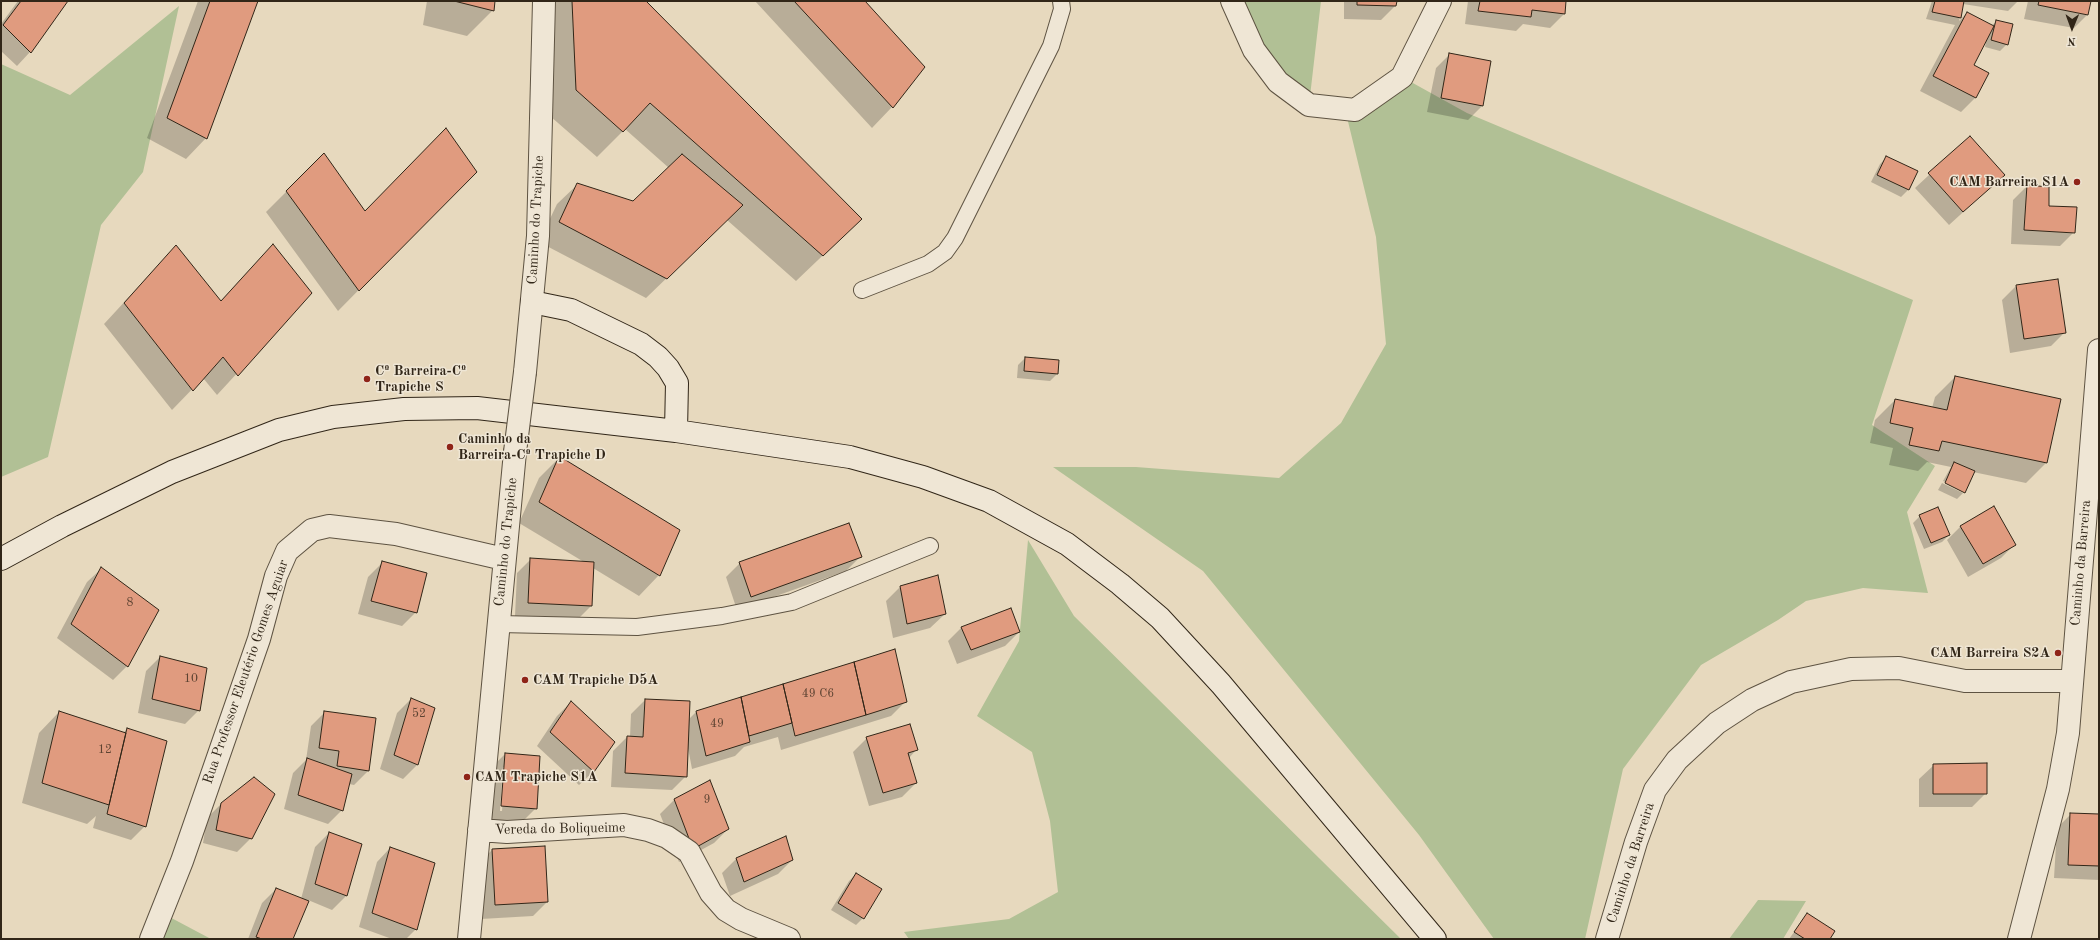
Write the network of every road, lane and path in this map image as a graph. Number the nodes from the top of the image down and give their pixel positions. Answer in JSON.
{"nodes":[{"id":1,"x":544,"y":1,"type":"edge"},
{"id":2,"x":1061,"y":1,"type":"edge"},
{"id":3,"x":1232,"y":1,"type":"edge"},
{"id":4,"x":1440,"y":1,"type":"edge"},
{"id":5,"x":862,"y":290,"type":"dead end"},
{"id":6,"x":532,"y":302,"type":"junction"},
{"id":7,"x":2099,"y":350,"type":"edge"},
{"id":8,"x":676,"y":431,"type":"junction"},
{"id":9,"x":930,"y":546,"type":"dead end"},
{"id":10,"x":1,"y":559,"type":"edge"},
{"id":11,"x":504,"y":559,"type":"junction"},
{"id":12,"x":498,"y":624,"type":"junction"},
{"id":13,"x":2071,"y":681,"type":"junction"},
{"id":14,"x":479,"y":830,"type":"junction"},
{"id":15,"x":151,"y":939,"type":"edge"},
{"id":16,"x":469,"y":939,"type":"edge"},
{"id":17,"x":789,"y":939,"type":"edge"},
{"id":18,"x":1435,"y":939,"type":"edge"},
{"id":19,"x":1607,"y":939,"type":"edge"},
{"id":20,"x":2019,"y":939,"type":"edge"}],
"edges":[{"from":1,"to":6,"type":"street","name":"Caminho do Trapiche"},
{"from":2,"to":5,"type":"lane"},
{"from":3,"to":4,"type":"street"},
{"from":6,"to":8,"type":"street"},
{"from":6,"to":11,"type":"street","name":"Caminho do Trapiche","bridge":true},
{"from":7,"to":13,"type":"street","name":"Caminho da Barreira"},
{"from":8,"to":10,"type":"street"},
{"from":8,"to":18,"type":"street"},
{"from":9,"to":12,"type":"lane"},
{"from":11,"to":12,"type":"street","name":"Caminho do Trapiche"},
{"from":11,"to":15,"type":"street","name":"Rua Professor Eleutério Gomes Aguiar"},
{"from":12,"to":14,"type":"street","name":"Caminho do Trapiche"},
{"from":13,"to":19,"type":"street","name":"Caminho da Barreira"},
{"from":13,"to":20,"type":"street","name":"Caminho da Barreira"},
{"from":14,"to":16,"type":"street","name":"Caminho do Trapiche"},
{"from":14,"to":17,"type":"street","name":"Vereda do Boliqueime"}]}
